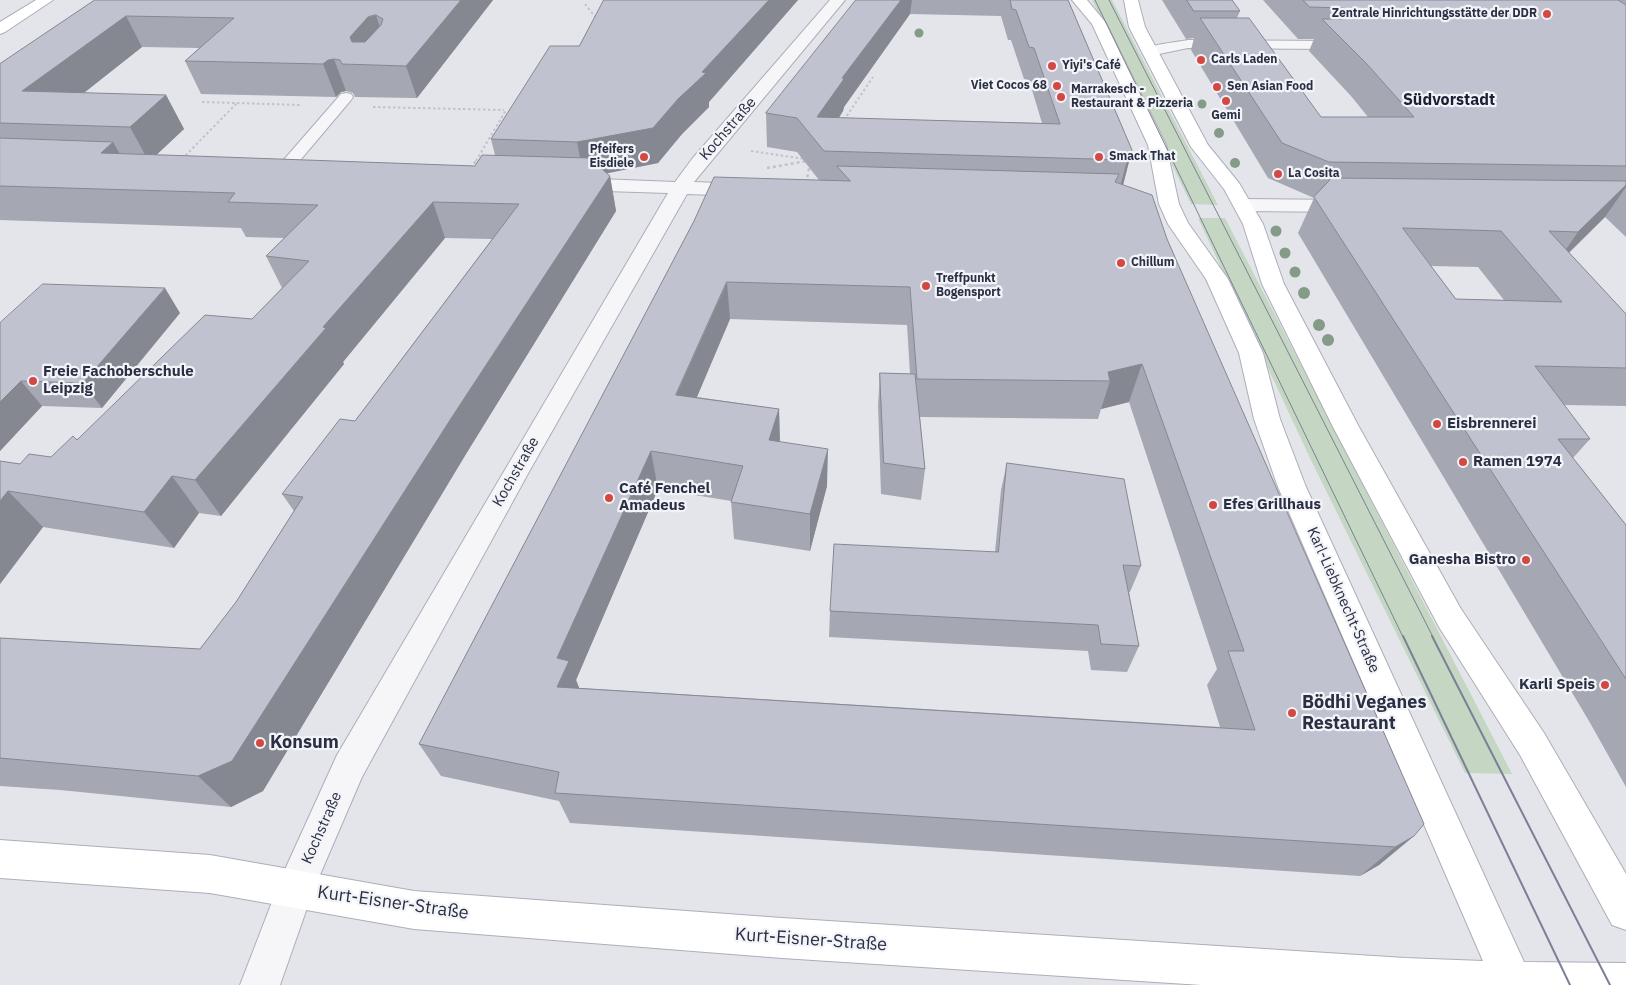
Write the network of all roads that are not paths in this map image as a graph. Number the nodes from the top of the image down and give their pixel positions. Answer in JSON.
{"nodes":[{"id":1,"x":46,"y":0,"type":"edge"},
{"id":2,"x":838,"y":0,"type":"edge"},
{"id":3,"x":1079,"y":0,"type":"edge"},
{"id":4,"x":1131,"y":0,"type":"edge"},
{"id":5,"x":0,"y":29,"type":"edge"},
{"id":6,"x":1330,"y":45,"type":"edge"},
{"id":7,"x":1149,"y":50,"type":"junction"},
{"id":8,"x":346,"y":97,"type":"edge"},
{"id":9,"x":260,"y":173,"type":"edge"},
{"id":10,"x":280,"y":174,"type":"junction"},
{"id":11,"x":300,"y":174,"type":"edge"},
{"id":12,"x":554,"y":183,"type":"edge"},
{"id":13,"x":681,"y":187,"type":"junction"},
{"id":14,"x":804,"y":193,"type":"edge"},
{"id":15,"x":1243,"y":205,"type":"junction"},
{"id":16,"x":1364,"y":206,"type":"edge"},
{"id":17,"x":0,"y":860,"type":"edge"},
{"id":18,"x":295,"y":889,"type":"junction"},
{"id":19,"x":1626,"y":911,"type":"edge"},
{"id":20,"x":1626,"y":983,"type":"edge"},
{"id":21,"x":1514,"y":984,"type":"edge"},
{"id":22,"x":260,"y":985,"type":"edge"}],
"edges":[{"from":1,"to":5,"type":"main road"},
{"from":2,"to":13,"type":"street","name":"Kochstraße"},
{"from":3,"to":21,"type":"main road","name":"Karl-Liebknecht-Straße"},
{"from":4,"to":7,"type":"main road"},
{"from":6,"to":7,"type":"lane"},
{"from":7,"to":15,"type":"main road"},
{"from":8,"to":10,"type":"lane"},
{"from":9,"to":10,"type":"street"},
{"from":10,"to":11,"type":"street"},
{"from":12,"to":13,"type":"street"},
{"from":13,"to":14,"type":"street"},
{"from":13,"to":18,"type":"street","name":"Kochstraße"},
{"from":15,"to":16,"type":"street"},
{"from":15,"to":19,"type":"main road"},
{"from":17,"to":18,"type":"main road","name":"Kurt-Eisner-Straße"},
{"from":18,"to":21,"type":"main road","name":"Kurt-Eisner-Straße"},
{"from":18,"to":22,"type":"street","name":"Kochstraße"},
{"from":20,"to":21,"type":"main road","name":"Kurt-Eisner-Straße"}]}
